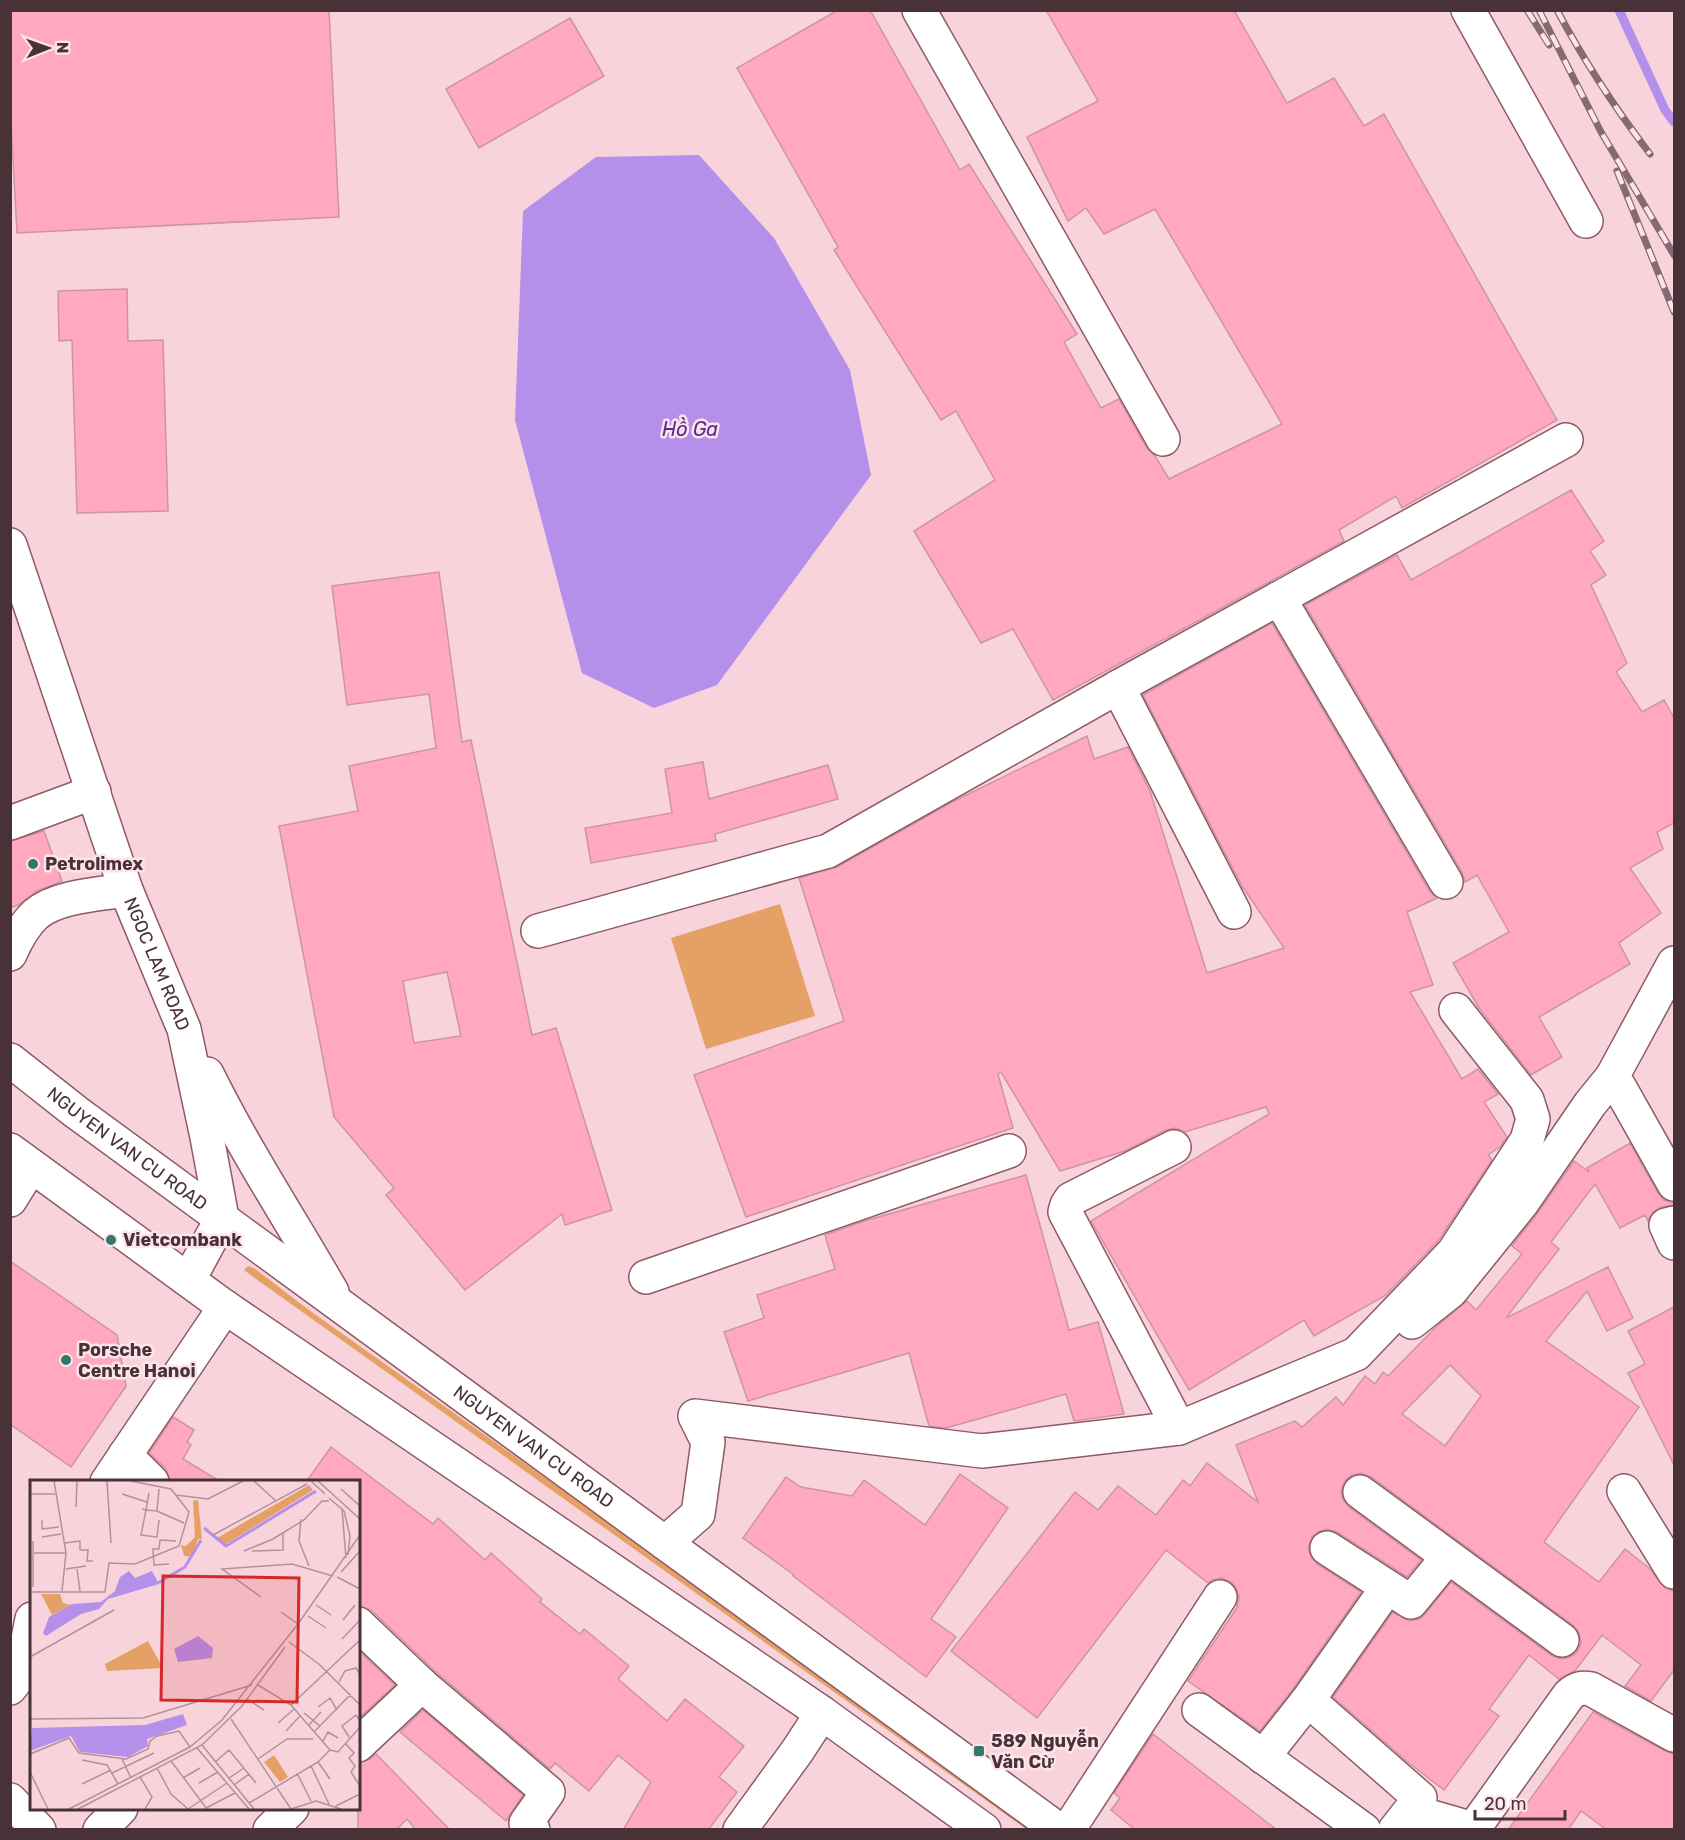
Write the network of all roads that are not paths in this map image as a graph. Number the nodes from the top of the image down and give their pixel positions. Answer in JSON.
{"nodes":[{"id":1,"x":919,"y":10,"type":"edge"},
{"id":2,"x":1468,"y":10,"type":"edge"},
{"id":3,"x":1586,"y":221,"type":"dead end"},
{"id":4,"x":1163,"y":439,"type":"dead end"},
{"id":5,"x":1566,"y":440,"type":"dead end"},
{"id":6,"x":10,"y":545,"type":"edge"},
{"id":7,"x":1280,"y":598,"type":"junction"},
{"id":8,"x":1118,"y":687,"type":"junction"},
{"id":9,"x":94,"y":792,"type":"junction"},
{"id":10,"x":10,"y":823,"type":"edge"},
{"id":11,"x":1446,"y":882,"type":"dead end"},
{"id":12,"x":126,"y":890,"type":"junction"},
{"id":13,"x":1234,"y":912,"type":"dead end"},
{"id":14,"x":538,"y":931,"type":"dead end"},
{"id":15,"x":10,"y":954,"type":"edge"},
{"id":16,"x":1674,"y":963,"type":"edge"},
{"id":17,"x":1456,"y":1010,"type":"dead end"},
{"id":18,"x":184,"y":1029,"type":"junction"},
{"id":19,"x":10,"y":1060,"type":"edge"},
{"id":20,"x":1612,"y":1077,"type":"junction"},
{"id":21,"x":1174,"y":1147,"type":"dead end"},
{"id":22,"x":1009,"y":1151,"type":"dead end"},
{"id":23,"x":21,"y":1158,"type":"edge"},
{"id":24,"x":1674,"y":1184,"type":"edge"},
{"id":25,"x":10,"y":1200,"type":"edge"},
{"id":26,"x":222,"y":1218,"type":"junction"},
{"id":27,"x":1674,"y":1223,"type":"edge"},
{"id":28,"x":1674,"y":1243,"type":"edge"},
{"id":29,"x":646,"y":1277,"type":"dead end"},
{"id":30,"x":189,"y":1279,"type":"junction"},
{"id":31,"x":339,"y":1304,"type":"junction"},
{"id":32,"x":225,"y":1307,"type":"junction"},
{"id":33,"x":1412,"y":1322,"type":"dead end"},
{"id":34,"x":1179,"y":1428,"type":"junction"},
{"id":35,"x":116,"y":1468,"type":"edge"},
{"id":36,"x":147,"y":1480,"type":"edge"},
{"id":37,"x":1624,"y":1491,"type":"dead end"},
{"id":38,"x":1360,"y":1492,"type":"dead end"},
{"id":39,"x":665,"y":1544,"type":"junction"},
{"id":40,"x":1327,"y":1548,"type":"dead end"},
{"id":41,"x":1449,"y":1557,"type":"junction"},
{"id":42,"x":1674,"y":1572,"type":"edge"},
{"id":43,"x":1399,"y":1595,"type":"junction"},
{"id":44,"x":1220,"y":1597,"type":"dead end"},
{"id":45,"x":30,"y":1624,"type":"edge"},
{"id":46,"x":360,"y":1626,"type":"edge"},
{"id":47,"x":1562,"y":1640,"type":"dead end"},
{"id":48,"x":14,"y":1675,"type":"edge"},
{"id":49,"x":422,"y":1685,"type":"junction"},
{"id":50,"x":1308,"y":1700,"type":"junction"},
{"id":51,"x":1198,"y":1710,"type":"dead end"},
{"id":52,"x":822,"y":1713,"type":"junction"},
{"id":53,"x":1674,"y":1735,"type":"edge"},
{"id":54,"x":360,"y":1743,"type":"edge"},
{"id":55,"x":1263,"y":1757,"type":"junction"},
{"id":56,"x":10,"y":1800,"type":"edge"},
{"id":57,"x":120,"y":1810,"type":"edge"},
{"id":58,"x":291,"y":1810,"type":"edge"},
{"id":59,"x":1417,"y":1814,"type":"edge"},
{"id":60,"x":1476,"y":1829,"type":"edge"},
{"id":61,"x":39,"y":1830,"type":"edge"},
{"id":62,"x":100,"y":1830,"type":"edge"},
{"id":63,"x":270,"y":1830,"type":"edge"},
{"id":64,"x":533,"y":1830,"type":"edge"},
{"id":65,"x":740,"y":1830,"type":"edge"},
{"id":66,"x":984,"y":1830,"type":"edge"},
{"id":67,"x":1059,"y":1830,"type":"edge"},
{"id":68,"x":1068,"y":1830,"type":"edge"},
{"id":69,"x":1364,"y":1830,"type":"edge"},
{"id":70,"x":1395,"y":1830,"type":"edge"}],
"edges":[{"from":1,"to":4,"type":"main road"},
{"from":2,"to":3,"type":"main road"},
{"from":5,"to":7,"type":"main road"},
{"from":6,"to":9,"type":"main road","name":"NGOC LAM ROAD"},
{"from":7,"to":8,"type":"main road"},
{"from":7,"to":11,"type":"main road"},
{"from":8,"to":13,"type":"main road"},
{"from":8,"to":14,"type":"main road"},
{"from":9,"to":10,"type":"main road"},
{"from":9,"to":12,"type":"main road","name":"NGOC LAM ROAD"},
{"from":12,"to":15,"type":"main road"},
{"from":12,"to":18,"type":"main road","name":"NGOC LAM ROAD"},
{"from":16,"to":20,"type":"main road"},
{"from":17,"to":34,"type":"main road"},
{"from":18,"to":26,"type":"main road","name":"NGOC LAM ROAD"},
{"from":18,"to":31,"type":"main road"},
{"from":19,"to":26,"type":"main road","name":"NGUYEN VAN CU ROAD"},
{"from":20,"to":24,"type":"main road"},
{"from":20,"to":33,"type":"main road"},
{"from":21,"to":34,"type":"main road"},
{"from":22,"to":29,"type":"main road"},
{"from":23,"to":25,"type":"main road"},
{"from":23,"to":30,"type":"main road"},
{"from":26,"to":30,"type":"main road"},
{"from":26,"to":31,"type":"main road","name":"NGUYEN VAN CU ROAD"},
{"from":27,"to":28,"type":"main road"},
{"from":30,"to":32,"type":"main road"},
{"from":31,"to":39,"type":"main road","name":"NGUYEN VAN CU ROAD"},
{"from":32,"to":35,"type":"main road"},
{"from":32,"to":52,"type":"main road"},
{"from":34,"to":39,"type":"main road"},
{"from":35,"to":36,"type":"main road"},
{"from":37,"to":42,"type":"main road"},
{"from":38,"to":41,"type":"main road"},
{"from":39,"to":67,"type":"main road","name":"NGUYEN VAN CU ROAD"},
{"from":40,"to":43,"type":"main road"},
{"from":41,"to":43,"type":"main road"},
{"from":41,"to":47,"type":"main road"},
{"from":43,"to":50,"type":"main road"},
{"from":44,"to":68,"type":"main road"},
{"from":45,"to":48,"type":"main road"},
{"from":46,"to":49,"type":"main road"},
{"from":49,"to":54,"type":"main road"},
{"from":49,"to":64,"type":"main road"},
{"from":50,"to":55,"type":"main road"},
{"from":50,"to":59,"type":"main road"},
{"from":51,"to":55,"type":"main road"},
{"from":52,"to":65,"type":"main road"},
{"from":52,"to":66,"type":"main road"},
{"from":53,"to":60,"type":"main road"},
{"from":55,"to":69,"type":"main road"},
{"from":56,"to":61,"type":"main road"},
{"from":57,"to":62,"type":"main road"},
{"from":58,"to":63,"type":"main road"},
{"from":59,"to":60,"type":"main road"},
{"from":59,"to":70,"type":"main road"}]}
